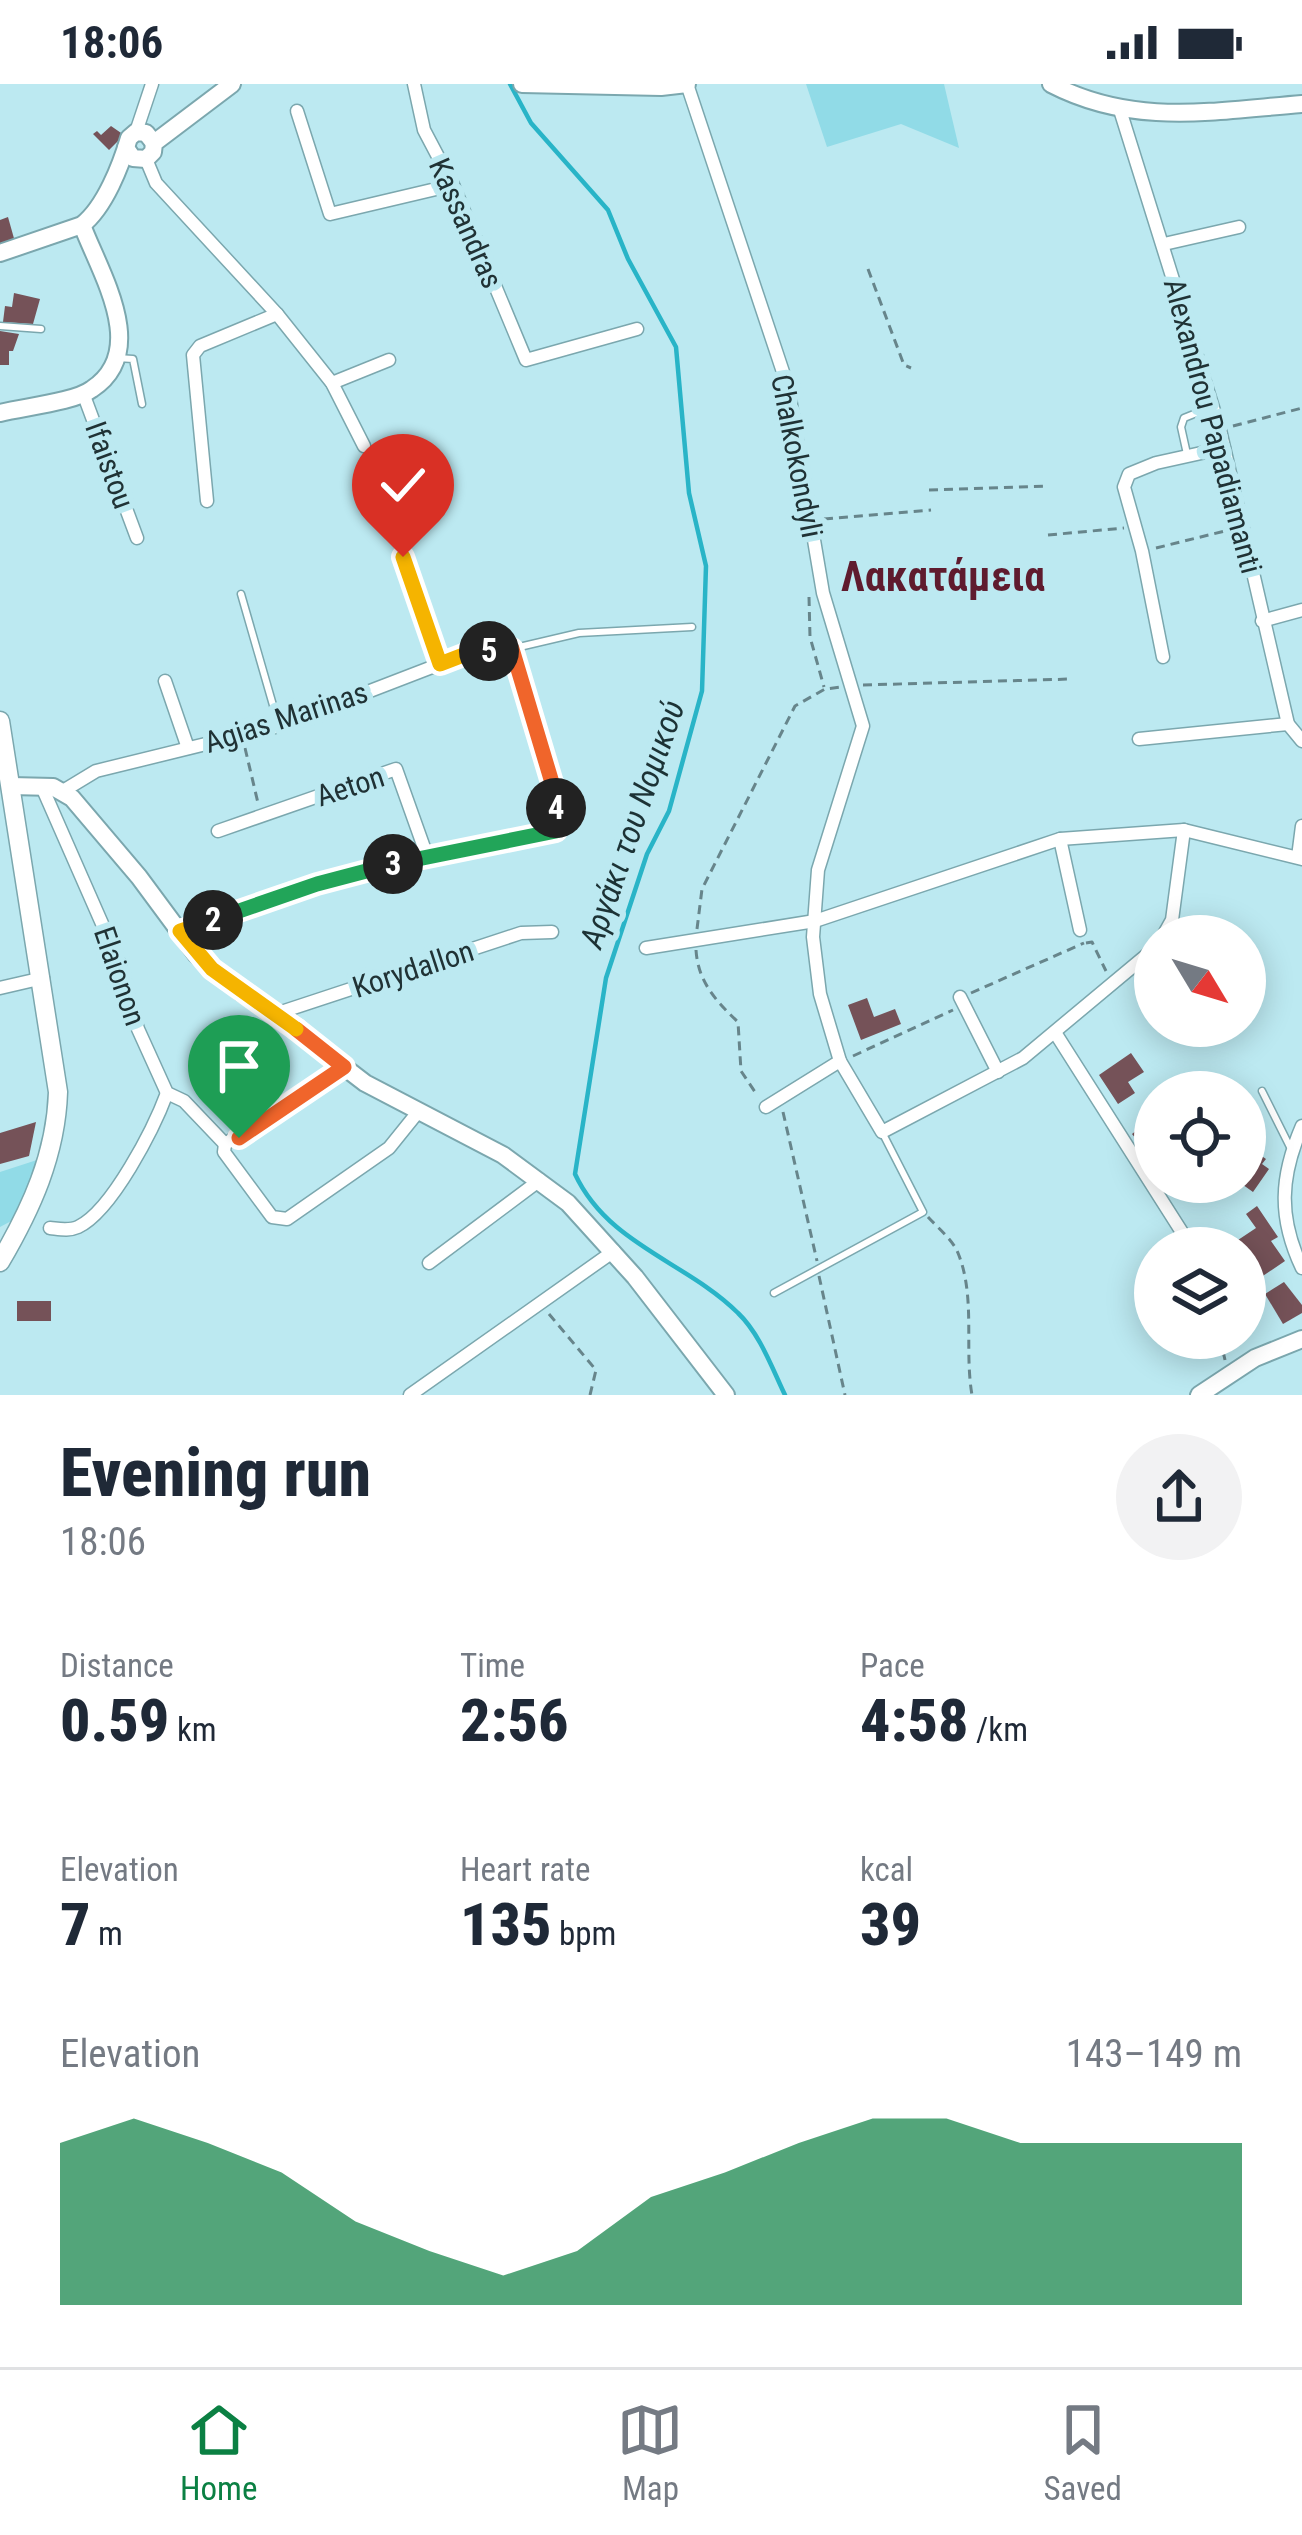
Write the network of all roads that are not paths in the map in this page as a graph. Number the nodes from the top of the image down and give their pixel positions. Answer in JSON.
{"nodes":[{"id":1,"x":152,"y":84,"type":"edge"},
{"id":2,"x":232,"y":84,"type":"edge"},
{"id":3,"x":414,"y":84,"type":"edge"},
{"id":4,"x":525,"y":84,"type":"edge"},
{"id":5,"x":687,"y":84,"type":"edge"},
{"id":6,"x":1051,"y":84,"type":"edge"},
{"id":7,"x":1302,"y":104,"type":"edge"},
{"id":8,"x":1120,"y":110,"type":"junction"},
{"id":9,"x":297,"y":111,"type":"dead end"},
{"id":10,"x":131,"y":140,"type":"junction"},
{"id":11,"x":148,"y":154,"type":"junction"},
{"id":12,"x":454,"y":184,"type":"junction"},
{"id":13,"x":104,"y":196,"type":"junction"},
{"id":14,"x":82,"y":225,"type":"junction"},
{"id":15,"x":1239,"y":227,"type":"dead end"},
{"id":16,"x":1164,"y":244,"type":"junction"},
{"id":17,"x":0,"y":253,"type":"edge"},
{"id":18,"x":278,"y":314,"type":"junction"},
{"id":19,"x":0,"y":326,"type":"edge"},
{"id":20,"x":638,"y":328,"type":"dead end"},
{"id":21,"x":40,"y":329,"type":"dead end"},
{"id":22,"x":117,"y":358,"type":"junction"},
{"id":23,"x":389,"y":360,"type":"dead end"},
{"id":24,"x":332,"y":383,"type":"junction"},
{"id":25,"x":83,"y":393,"type":"junction"},
{"id":26,"x":142,"y":404,"type":"dead end"},
{"id":27,"x":1213,"y":407,"type":"junction"},
{"id":28,"x":0,"y":413,"type":"edge"},
{"id":29,"x":364,"y":446,"type":"dead end"},
{"id":30,"x":1224,"y":448,"type":"junction"},
{"id":31,"x":1187,"y":456,"type":"junction"},
{"id":32,"x":207,"y":501,"type":"dead end"},
{"id":33,"x":137,"y":538,"type":"dead end"},
{"id":34,"x":403,"y":557,"type":"dead end"},
{"id":35,"x":241,"y":594,"type":"dead end"},
{"id":36,"x":1302,"y":610,"type":"edge"},
{"id":37,"x":1262,"y":621,"type":"junction"},
{"id":38,"x":692,"y":627,"type":"dead end"},
{"id":39,"x":512,"y":649,"type":"junction"},
{"id":40,"x":1163,"y":656,"type":"dead end"},
{"id":41,"x":440,"y":664,"type":"junction"},
{"id":42,"x":165,"y":681,"type":"dead end"},
{"id":43,"x":0,"y":722,"type":"edge"},
{"id":44,"x":1288,"y":724,"type":"junction"},
{"id":45,"x":279,"y":726,"type":"junction"},
{"id":46,"x":1139,"y":739,"type":"dead end"},
{"id":47,"x":1302,"y":741,"type":"edge"},
{"id":48,"x":188,"y":748,"type":"junction"},
{"id":49,"x":11,"y":786,"type":"junction"},
{"id":50,"x":42,"y":787,"type":"junction"},
{"id":51,"x":63,"y":791,"type":"junction"},
{"id":52,"x":1302,"y":826,"type":"edge"},
{"id":53,"x":1184,"y":830,"type":"junction"},
{"id":54,"x":218,"y":831,"type":"dead end"},
{"id":55,"x":1060,"y":839,"type":"junction"},
{"id":56,"x":427,"y":856,"type":"junction"},
{"id":57,"x":1300,"y":858,"type":"edge"},
{"id":58,"x":1173,"y":915,"type":"edge"},
{"id":59,"x":815,"y":921,"type":"junction"},
{"id":60,"x":180,"y":931,"type":"junction"},
{"id":61,"x":1080,"y":931,"type":"dead end"},
{"id":62,"x":552,"y":932,"type":"dead end"},
{"id":63,"x":646,"y":948,"type":"dead end"},
{"id":64,"x":1134,"y":966,"type":"edge"},
{"id":65,"x":43,"y":978,"type":"junction"},
{"id":66,"x":0,"y":988,"type":"edge"},
{"id":67,"x":962,"y":1001,"type":"road end"},
{"id":68,"x":275,"y":1014,"type":"junction"},
{"id":69,"x":1056,"y":1034,"type":"junction"},
{"id":70,"x":840,"y":1061,"type":"junction"},
{"id":71,"x":344,"y":1067,"type":"junction"},
{"id":72,"x":998,"y":1072,"type":"junction"},
{"id":73,"x":167,"y":1093,"type":"junction"},
{"id":74,"x":1266,"y":1099,"type":"edge"},
{"id":75,"x":766,"y":1107,"type":"road end"},
{"id":76,"x":418,"y":1112,"type":"junction"},
{"id":77,"x":1302,"y":1126,"type":"edge"},
{"id":78,"x":882,"y":1132,"type":"junction"},
{"id":79,"x":225,"y":1144,"type":"junction"},
{"id":80,"x":1292,"y":1150,"type":"junction"},
{"id":81,"x":540,"y":1180,"type":"junction"},
{"id":82,"x":23,"y":1223,"type":"junction"},
{"id":83,"x":1179,"y":1227,"type":"edge"},
{"id":84,"x":50,"y":1228,"type":"dead end"},
{"id":85,"x":0,"y":1240,"type":"edge"},
{"id":86,"x":614,"y":1251,"type":"junction"},
{"id":87,"x":0,"y":1262,"type":"edge"},
{"id":88,"x":429,"y":1263,"type":"dead end"},
{"id":89,"x":1302,"y":1268,"type":"edge"},
{"id":90,"x":774,"y":1293,"type":"dead end"},
{"id":91,"x":1302,"y":1339,"type":"edge"},
{"id":92,"x":410,"y":1395,"type":"edge"},
{"id":93,"x":726,"y":1395,"type":"edge"},
{"id":94,"x":1198,"y":1395,"type":"edge"}],
"edges":[{"from":1,"to":10,"type":"street"},
{"from":2,"to":11,"type":"street"},
{"from":3,"to":12,"type":"street","name":"Kassandras"},
{"from":4,"to":5,"type":"street"},
{"from":5,"to":59,"type":"street","name":"Chalkokondyli"},
{"from":6,"to":8,"type":"street"},
{"from":7,"to":8,"type":"street"},
{"from":8,"to":16,"type":"street","name":"Alexandrou Papadiamanti"},
{"from":9,"to":12,"type":"street"},
{"from":10,"to":11,"type":"street"},
{"from":10,"to":11,"type":"street"},
{"from":10,"to":13,"type":"street"},
{"from":11,"to":13,"type":"street"},
{"from":11,"to":18,"type":"street"},
{"from":12,"to":20,"type":"street","name":"Kassandras"},
{"from":13,"to":14,"type":"street"},
{"from":14,"to":17,"type":"street"},
{"from":14,"to":22,"type":"street"},
{"from":15,"to":16,"type":"street"},
{"from":16,"to":27,"type":"street","name":"Alexandrou Papadiamanti"},
{"from":18,"to":24,"type":"street"},
{"from":18,"to":32,"type":"street"},
{"from":19,"to":21,"type":"lane"},
{"from":22,"to":25,"type":"street"},
{"from":22,"to":26,"type":"lane"},
{"from":23,"to":24,"type":"street"},
{"from":24,"to":29,"type":"street"},
{"from":25,"to":28,"type":"street"},
{"from":25,"to":33,"type":"street","name":"Ifaistou"},
{"from":27,"to":30,"type":"street","name":"Alexandrou Papadiamanti"},
{"from":27,"to":31,"type":"lane"},
{"from":30,"to":31,"type":"street"},
{"from":30,"to":37,"type":"street","name":"Alexandrou Papadiamanti"},
{"from":31,"to":40,"type":"street"},
{"from":34,"to":41,"type":"lane"},
{"from":35,"to":45,"type":"lane"},
{"from":36,"to":37,"type":"street"},
{"from":37,"to":44,"type":"street","name":"Alexandrou Papadiamanti"},
{"from":38,"to":39,"type":"lane"},
{"from":39,"to":41,"type":"street","name":"Agias Marinas"},
{"from":39,"to":56,"type":"street"},
{"from":41,"to":45,"type":"street","name":"Agias Marinas"},
{"from":42,"to":48,"type":"street"},
{"from":43,"to":49,"type":"main road"},
{"from":44,"to":46,"type":"street"},
{"from":44,"to":47,"type":"street","name":"Alexandrou Papadiamanti"},
{"from":45,"to":48,"type":"street","name":"Agias Marinas"},
{"from":48,"to":51,"type":"street","name":"Agias Marinas"},
{"from":49,"to":50,"type":"street"},
{"from":49,"to":65,"type":"main road"},
{"from":50,"to":51,"type":"street"},
{"from":50,"to":73,"type":"street","name":"Elaionon"},
{"from":51,"to":60,"type":"street"},
{"from":52,"to":57,"type":"street"},
{"from":53,"to":55,"type":"street"},
{"from":53,"to":57,"type":"street"},
{"from":53,"to":58,"type":"street"},
{"from":54,"to":56,"type":"street","name":"Aeton"},
{"from":55,"to":59,"type":"street"},
{"from":55,"to":61,"type":"street"},
{"from":56,"to":60,"type":"street"},
{"from":59,"to":63,"type":"street"},
{"from":59,"to":70,"type":"street","name":"Chalkokondyli"},
{"from":60,"to":68,"type":"street"},
{"from":62,"to":68,"type":"street","name":"Korydallon"},
{"from":64,"to":69,"type":"street"},
{"from":65,"to":66,"type":"street"},
{"from":65,"to":82,"type":"main road"},
{"from":67,"to":72,"type":"street"},
{"from":68,"to":71,"type":"street"},
{"from":69,"to":72,"type":"street"},
{"from":69,"to":83,"type":"street"},
{"from":70,"to":75,"type":"street"},
{"from":70,"to":78,"type":"street","name":"Chalkokondyli"},
{"from":71,"to":76,"type":"street"},
{"from":71,"to":79,"type":"street"},
{"from":72,"to":78,"type":"street"},
{"from":73,"to":79,"type":"street","name":"Elaionon"},
{"from":73,"to":84,"type":"street"},
{"from":74,"to":80,"type":"lane"},
{"from":76,"to":79,"type":"street","name":"Elaionon"},
{"from":76,"to":81,"type":"street"},
{"from":77,"to":80,"type":"street"},
{"from":78,"to":90,"type":"lane"},
{"from":80,"to":89,"type":"street"},
{"from":81,"to":86,"type":"street"},
{"from":81,"to":88,"type":"street"},
{"from":82,"to":85,"type":"main road"},
{"from":82,"to":87,"type":"main road"},
{"from":86,"to":92,"type":"street"},
{"from":86,"to":93,"type":"street"},
{"from":91,"to":94,"type":"street"}]}
